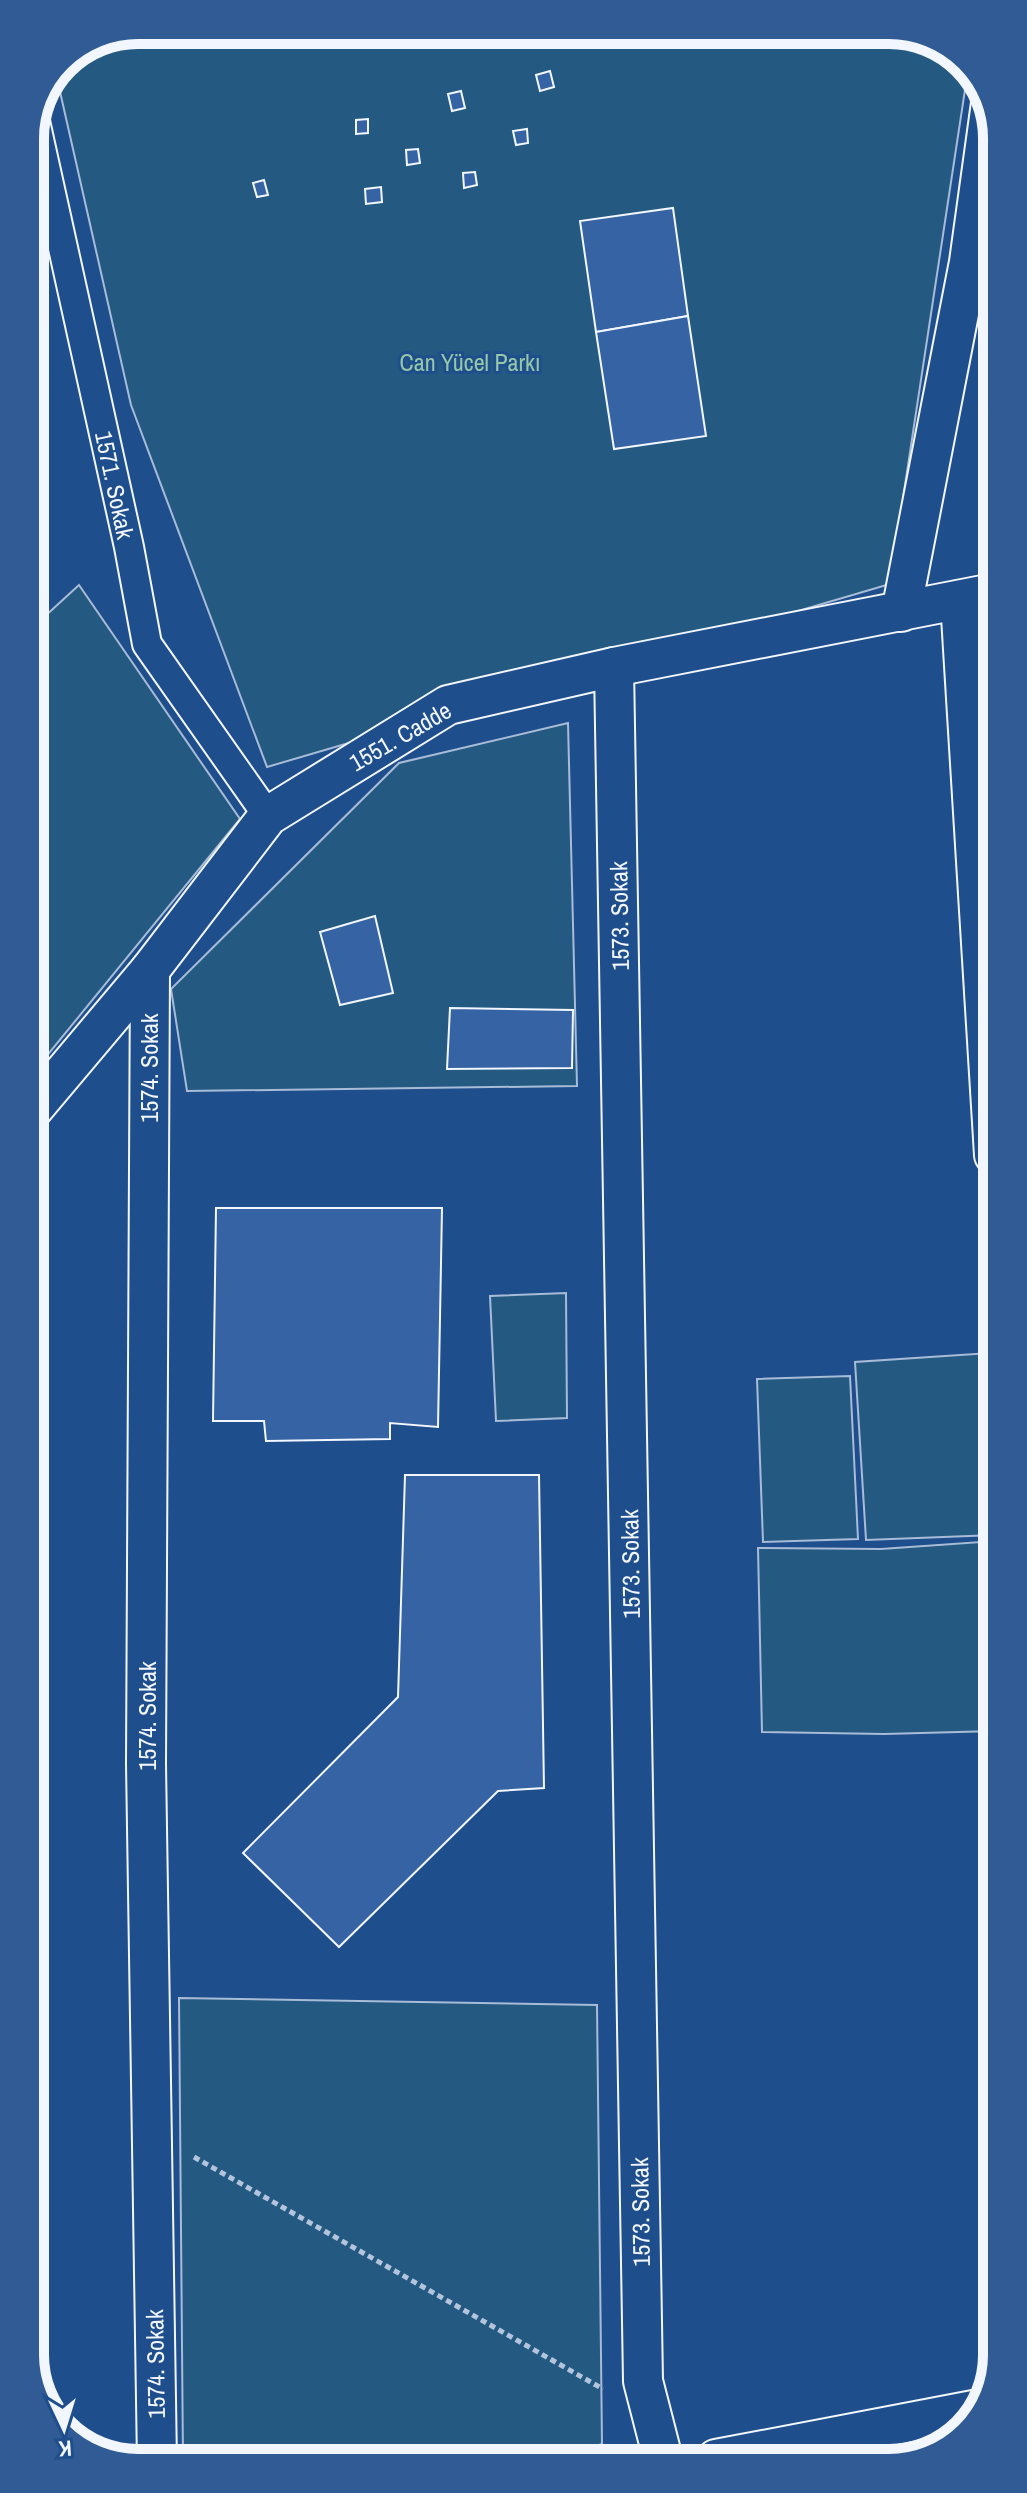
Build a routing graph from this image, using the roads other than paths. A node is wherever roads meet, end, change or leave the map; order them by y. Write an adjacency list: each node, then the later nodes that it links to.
1 (983, 161): 4 (street)
2 (44, 162): 7 (street, 1571. Sokak)
3 (976, 597): 4 (street, 1551. Cadde); 6 (street, 1551. Cadde)
4 (901, 612): 5 (street, 1551. Cadde)
5 (614, 667): 7 (street, 1551. Cadde); 12 (street, 1573. Sokak)
6 (983, 814)
7 (268, 816): 8 (street, 1551. Cadde)
8 (150, 970): 9 (street, 1551. Cadde); 11 (street, 1574. Sokak)
9 (44, 1096)
10 (964, 2412): 13 (street)
11 (157, 2449)
12 (660, 2449)
13 (769, 2449)

